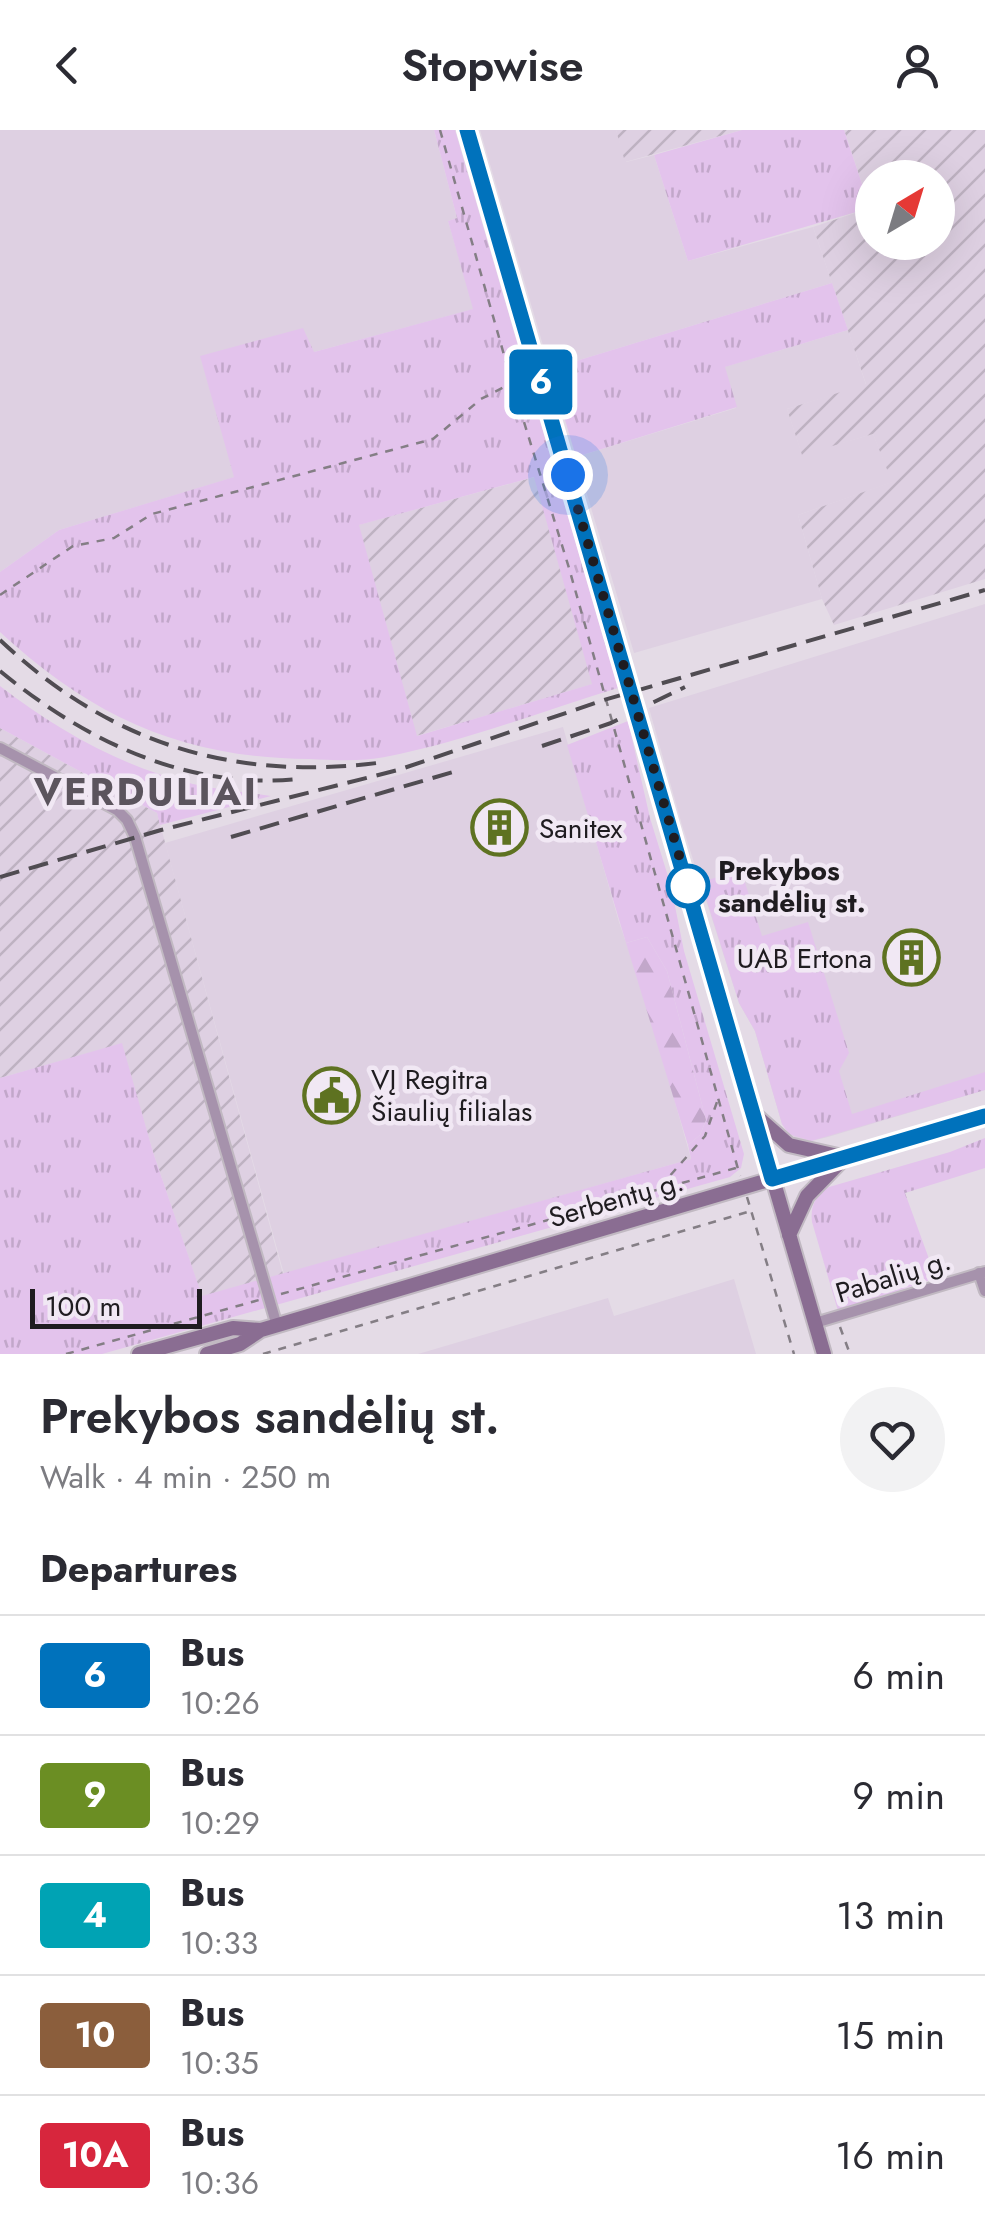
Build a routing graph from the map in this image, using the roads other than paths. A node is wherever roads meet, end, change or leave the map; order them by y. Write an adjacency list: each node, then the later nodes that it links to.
1 (467, 130): 3 (main road)
2 (0, 748): 11 (street)
3 (753, 1112): 5 (main road); 6 (main road)
4 (985, 1116): 5 (main road, Serbentų g.)
5 (844, 1158): 6 (main road, Serbentų g.); 7 (main road)
6 (772, 1179): 7 (main road); 11 (main road, Serbentų g.)
7 (789, 1236): 10 (main road)
8 (982, 1272): 9 (street); 10 (street, Pabalių g.)
9 (985, 1292)
10 (814, 1323): 15 (main road)
11 (277, 1326): 12 (main road, Serbentų g.)
12 (261, 1330): 13 (main road, Serbentų g.); 14 (main road, Serbentų g.)
13 (139, 1354)
14 (207, 1354)
15 (824, 1354)

